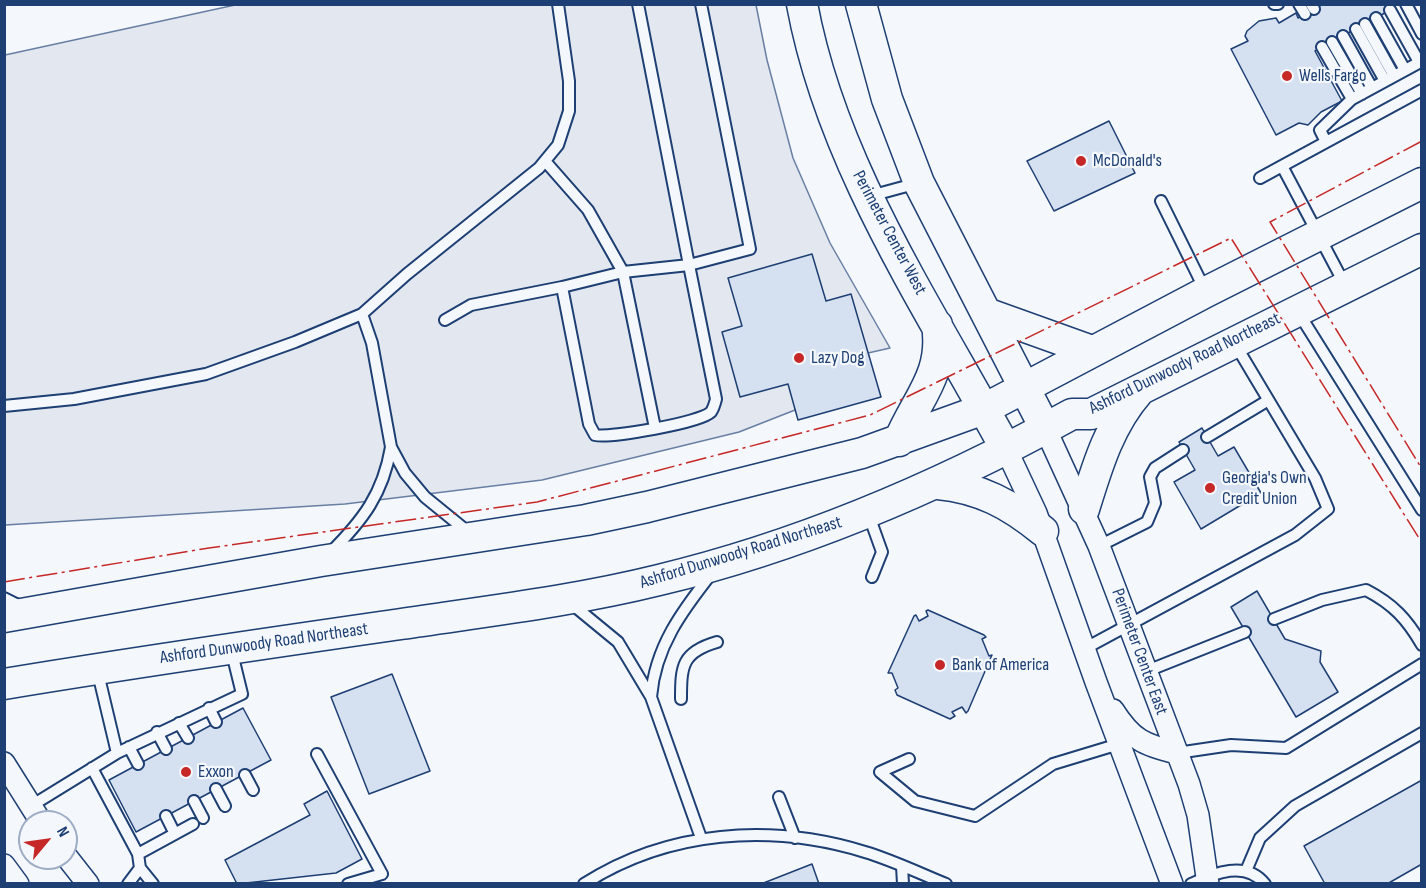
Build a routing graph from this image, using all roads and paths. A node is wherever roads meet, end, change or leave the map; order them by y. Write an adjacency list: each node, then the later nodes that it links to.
1 (558, 4): 22 (lane)
2 (638, 4): 31 (lane)
3 (701, 4): 31 (lane)
4 (802, 4): 27 (main road, Perimeter Center West)
5 (861, 4): 25 (main road)
6 (1274, 4): 7 (lane)
7 (1278, 4)
8 (1406, 4): 12 (lane)
9 (1390, 10): 16 (lane)
10 (1376, 18): 17 (lane)
11 (1360, 26): 18 (lane)
12 (1422, 34)
13 (1343, 36): 20 (lane)
14 (1332, 42): 20 (lane)
15 (1322, 47): 20 (lane)
16 (1420, 61): 17 (lane)
17 (1405, 70): 18 (lane)
18 (1389, 79): 20 (lane)
19 (1422, 90): 21 (lane)
20 (1362, 94): 21 (lane)
21 (1326, 142): 23 (lane)
22 (545, 161): 32 (lane); 38 (lane)
23 (1282, 166): 24 (lane); 29 (lane)
24 (1260, 178)
25 (919, 183): 27 (lane); 37 (main road)
26 (1422, 183): 29 (main road)
27 (867, 197): 40 (main road, Perimeter Center West)
28 (1161, 201): 35 (lane)
29 (1319, 234): 33 (lane); 35 (main road)
30 (1422, 249): 33 (main road, Ashford Dunwoody Road Northeast)
31 (688, 265): 32 (lane); 48 (lane)
32 (623, 272): 34 (lane); 48 (lane)
33 (1346, 286): 36 (main road, Ashford Dunwoody Road Northeast)
34 (562, 287): 39 (lane); 48 (lane)
35 (1206, 292): 42 (main road)
36 (1296, 309): 41 (main road, Ashford Dunwoody Road Northeast); 57 (lane)
37 (986, 313): 42 (main road); 44 (main road)
38 (362, 314): 46 (lane); 52 (lane)
39 (445, 320)
40 (936, 323): 47 (main road, Perimeter Center West); 51 (main road)
41 (1234, 341): 43 (main road, Ashford Dunwoody Road Northeast); 45 (lane)
42 (1092, 351): 44 (main road)
43 (1143, 386): 49 (main road, Ashford Dunwoody Road Northeast); 56 (main road)
44 (1023, 388): 47 (main road); 49 (main road)
45 (1267, 401): 50 (lane); 69 (lane)
46 (4, 406)
47 (984, 409): 51 (main road); 53 (main road, Perimeter Center West)
48 (655, 428)
49 (1045, 428): 53 (main road, Ashford Dunwoody Road Northeast); 56 (street, Perimeter Center East)
50 (1207, 437)
51 (899, 441): 60 (main road)
52 (391, 447): 60 (lane); 62 (lane)
53 (1006, 449): 55 (main road, Ashford Dunwoody Road Northeast); 59 (street)
54 (1184, 450): 61 (lane)
55 (938, 484): 58 (main road, Ashford Dunwoody Road Northeast); 59 (main road)
56 (1084, 510): 61 (street, Perimeter Center East)
57 (1422, 510)
58 (868, 513): 63 (main road, Ashford Dunwoody Road Northeast); 64 (lane)
59 (1043, 531): 74 (street)
60 (475, 538): 62 (main road)
61 (1099, 546): 69 (street, Perimeter Center East)
62 (321, 561): 67 (main road)
63 (719, 563): 66 (main road, Ashford Dunwoody Road Northeast); 80 (lane)
64 (872, 578)
65 (4, 598): 67 (lane)
66 (566, 600): 73 (main road, Ashford Dunwoody Road Northeast); 80 (lane)
67 (19, 615)
68 (1274, 619): 72 (lane)
69 (1130, 626): 74 (lane); 77 (street, Perimeter Center East)
70 (1245, 632): 77 (lane)
71 (717, 642): 81 (lane)
72 (1422, 645)
73 (231, 649): 76 (main road, Ashford Dunwoody Road Northeast); 82 (lane)
74 (1084, 649): 78 (street)
75 (1422, 664): 92 (lane)
76 (97, 669): 79 (main road, Ashford Dunwoody Road Northeast); 91 (lane)
77 (1147, 671): 92 (street, Perimeter Center East)
78 (1095, 681): 88 (street); 92 (street)
79 (4, 684)
80 (651, 697): 108 (lane)
81 (681, 699)
82 (209, 708): 83 (lane); 84 (lane)
83 (216, 722)
84 (179, 723): 85 (lane); 87 (lane)
85 (157, 732): 89 (lane); 90 (lane)
86 (1422, 733): 115 (lane)
87 (188, 738)
88 (1119, 744): 94 (lane); 125 (street)
89 (129, 747): 91 (lane); 96 (lane)
90 (166, 749)
91 (117, 753): 97 (lane)
92 (1177, 753): 116 (street, Perimeter Center East)
93 (317, 754): 121 (lane)
94 (909, 759)
95 (4, 763): 104 (street)
96 (138, 764)
97 (92, 768): 105 (lane); 110 (lane)
98 (245, 775): 100 (lane)
99 (216, 789): 103 (lane)
100 (253, 790)
101 (779, 797): 109 (lane)
102 (194, 801): 107 (lane)
103 (225, 806)
104 (33, 810)
105 (41, 810)
106 (166, 816): 107 (lane)
107 (175, 834): 110 (lane)
108 (700, 838): 109 (lane); 122 (lane)
109 (795, 838): 112 (lane)
110 (138, 854): 113 (lane)
111 (4, 865): 117 (street)
112 (902, 866): 123 (lane); 124 (lane)
113 (141, 868): 119 (lane); 120 (lane)
114 (76, 870): 118 (street)
115 (1246, 871): 116 (lane); 126 (lane)
116 (1202, 881)
117 (18, 884)
118 (87, 884)
119 (128, 884)
120 (153, 884)
121 (348, 884)
122 (584, 884)
123 (903, 884)
124 (946, 884)
125 (1172, 884)
126 (1265, 884)

